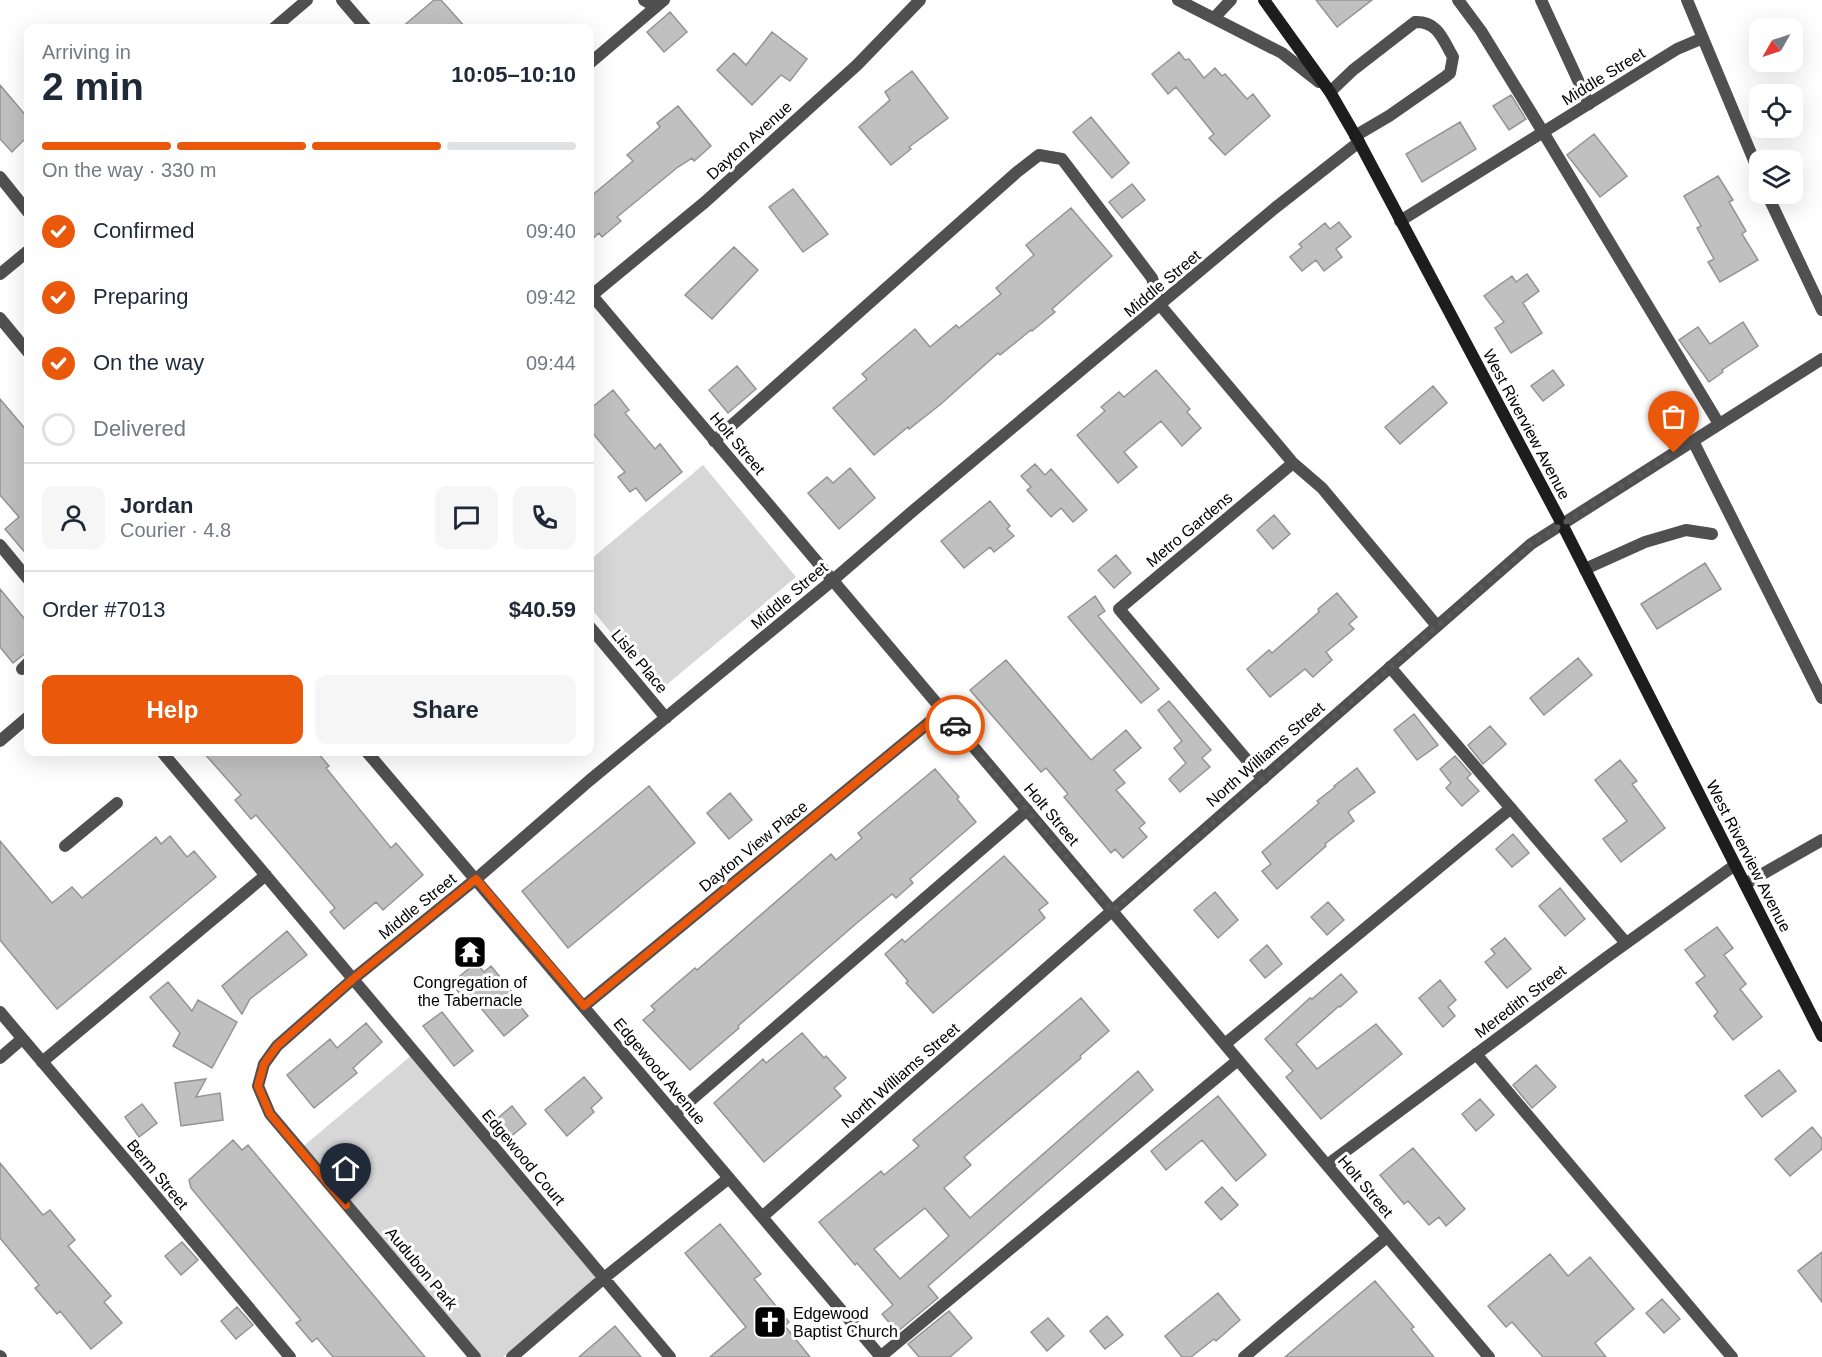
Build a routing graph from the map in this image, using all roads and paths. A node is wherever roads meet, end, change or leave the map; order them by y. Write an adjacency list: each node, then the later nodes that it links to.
1 (307, 0): 13 (street)
2 (342, 0): 14 (street)
3 (644, 0): 11 (street)
4 (920, 0): 28 (street, Dayton Avenue)
5 (1178, 0): 12 (street)
6 (1231, 0): 12 (street)
7 (1264, 0): 17 (street, West Riverview Avenue)
8 (1458, 0): 19 (street)
9 (1541, 0): 18 (street)
10 (1687, 0): 15 (street)
11 (660, 3): 16 (street)
12 (1214, 18): 17 (street)
13 (279, 24)
14 (363, 24)
15 (1702, 38): 18 (street, Middle Street); 21 (street)
16 (594, 60)
17 (1330, 92): 20 (street, West Riverview Avenue); 20 (street, Middle Street)
18 (1590, 104): 19 (street, Middle Street)
19 (1543, 132): 25 (street, Middle Street); 35 (street)
20 (1357, 139): 25 (street, West Riverview Avenue); 30 (street, Middle Street)
21 (1749, 150)
22 (0, 177): 24 (street)
23 (1772, 204): 31 (street)
24 (24, 207)
25 (1400, 221): 39 (street, West Riverview Avenue)
26 (24, 254): 27 (street)
27 (0, 274)
28 (594, 292)
29 (594, 298): 36 (street, Holt Street)
30 (1160, 305): 36 (street); 38 (street); 44 (street, Middle Street)
31 (1822, 310)
32 (0, 318): 33 (street)
33 (24, 347)
34 (1822, 359): 35 (street, North Williams Street)
35 (1719, 424): 37 (street, North Williams Street)
36 (714, 441): 44 (street, Holt Street)
37 (1693, 441): 39 (street, North Williams Street); 48 (street)
38 (1293, 463): 45 (street); 55 (street, Metro Gardens)
39 (1562, 524): 42 (street, West Riverview Avenue); 45 (street, North Williams Street)
40 (1712, 534): 42 (street)
41 (0, 545): 43 (street)
42 (1585, 569): 61 (street, West Riverview Avenue)
43 (24, 574)
44 (833, 580): 49 (street, Holt Street); 50 (street, Middle Street)
45 (1437, 626): 47 (street, North Williams Street)
46 (594, 632): 50 (street, Lisle Place)
47 (1390, 667): 55 (street, North Williams Street); 57 (street)
48 (1822, 698)
49 (943, 711): 58 (street, Holt Street); 68 (street, Dayton View Place)
50 (666, 718): 63 (street, Middle Street)
51 (24, 720): 52 (street)
52 (0, 741)
53 (165, 756): 62 (street, Edgewood Court)
54 (370, 756): 63 (street, Edgewood Avenue)
55 (1263, 779): 65 (street, North Williams Street)
56 (117, 803): 60 (street)
57 (1511, 808): 66 (street); 72 (street)
58 (1027, 810): 65 (street, Holt Street); 78 (street)
59 (1822, 840): 64 (street)
60 (65, 846)
61 (1735, 865): 64 (street, West Riverview Avenue); 66 (street, Meredith Street)
62 (266, 875): 67 (street, Edgewood Court); 76 (street)
63 (476, 879): 67 (street, Middle Street); 68 (street, Edgewood Avenue)
64 (1745, 884): 70 (street, West Riverview Avenue)
65 (1112, 911): 72 (street, Holt Street); 81 (street, North Williams Street)
66 (1626, 943): 73 (street, Meredith Street)
67 (353, 979): 77 (street, Middle Street); 83 (street, Edgewood Court)
68 (584, 1006): 78 (street, Edgewood Avenue)
69 (0, 1012): 71 (street, Berm Street)
70 (1822, 1036)
71 (22, 1039): 74 (street); 76 (street, Berm Street)
72 (1225, 1044): 75 (street, Holt Street)
73 (1476, 1054): 79 (street, Meredith Street); 91 (street)
74 (0, 1058)
75 (1238, 1060): 79 (street, Holt Street); 88 (street)
76 (42, 1062): 84 (street, Berm Street)
77 (258, 1086): 85 (street, Audubon Park)
78 (675, 1114): 80 (street, Edgewood Avenue)
79 (1327, 1165): 82 (street, Holt Street)
80 (729, 1178): 81 (street, Edgewood Avenue); 83 (street)
81 (762, 1217): 88 (street, Edgewood Avenue)
82 (1387, 1237): 89 (street); 90 (street, Holt Street)
83 (604, 1278): 86 (street); 87 (street, Edgewood Court)
84 (290, 1357)
85 (475, 1357)
86 (512, 1357)
87 (670, 1357)
88 (881, 1357)
89 (1244, 1357)
90 (1489, 1357)
91 (1732, 1357)

